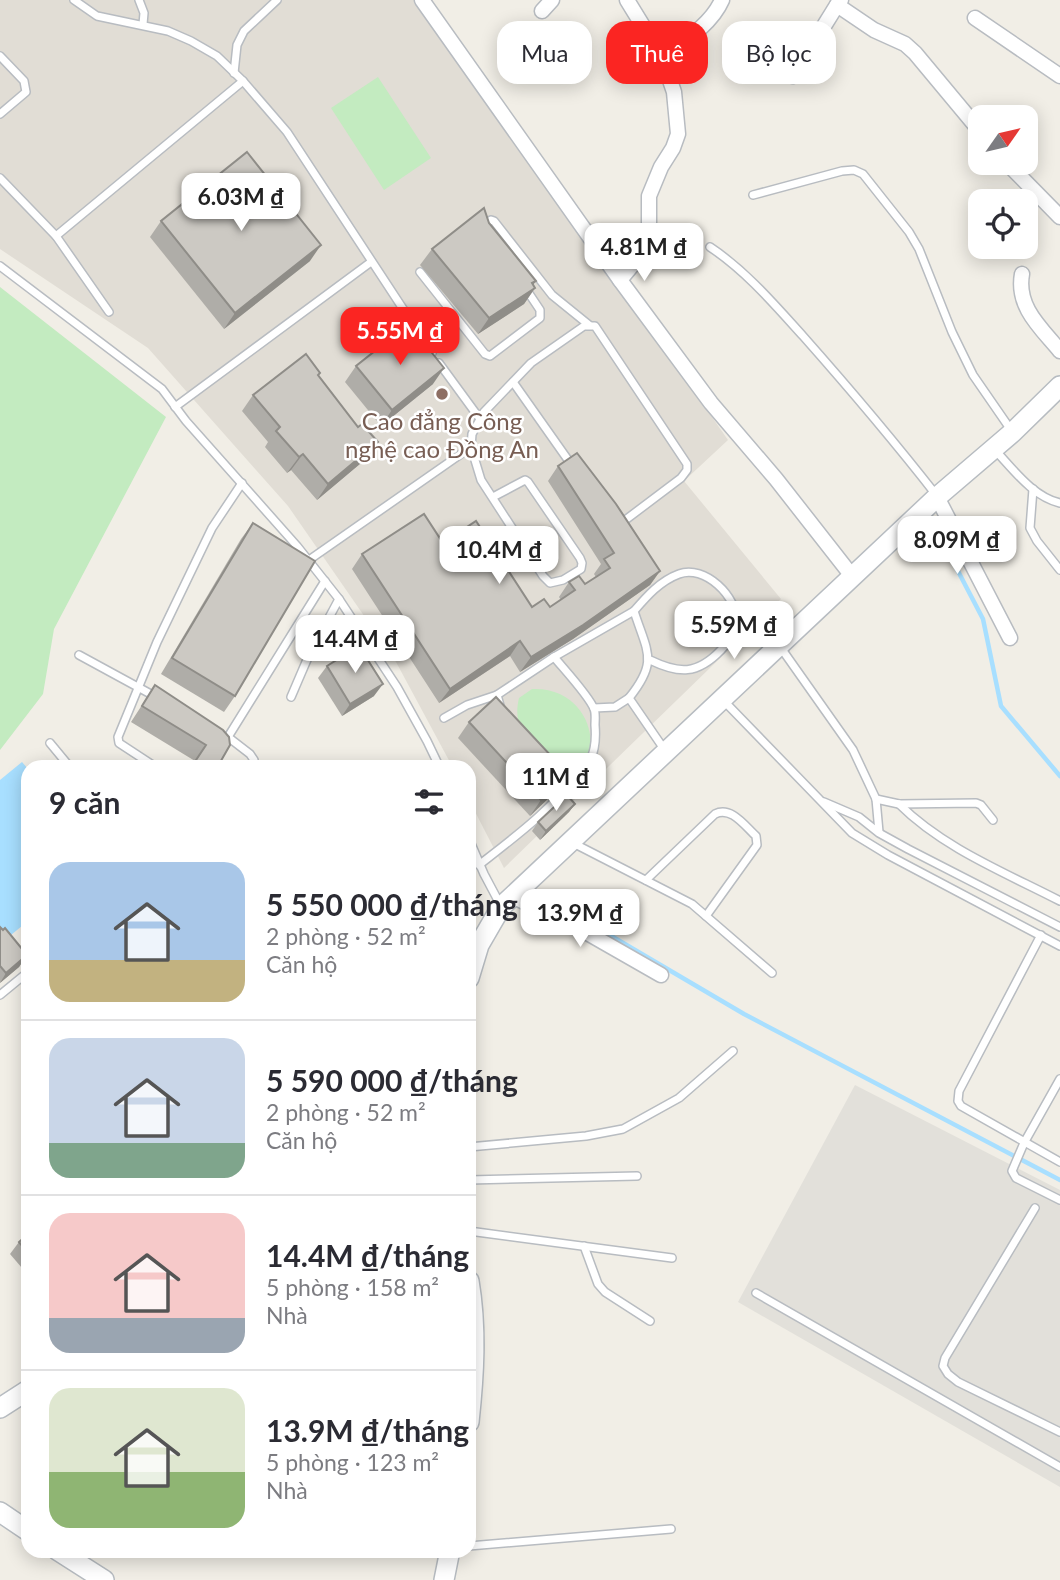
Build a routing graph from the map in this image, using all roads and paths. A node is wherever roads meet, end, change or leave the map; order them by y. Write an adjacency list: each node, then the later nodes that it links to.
1 (74, 0): 12 (lane)
2 (139, 0): 12 (lane)
3 (277, 0): 14 (lane)
4 (422, 0): 32 (street)
5 (627, 0): 9 (street)
6 (722, 0): 10 (street)
7 (839, 2): 11 (street); 19 (street)
8 (975, 18): 15 (street)
9 (640, 21)
10 (707, 21)
11 (827, 21)
12 (143, 24): 14 (lane)
13 (0, 56): 18 (lane)
14 (234, 74): 16 (lane)
15 (1060, 75)
16 (243, 81): 25 (lane); 27 (lane)
17 (671, 84): 32 (street)
18 (0, 114)
19 (968, 116)
20 (1019, 175): 23 (street)
21 (0, 177): 25 (lane)
22 (753, 195): 40 (lane)
23 (1060, 217)
24 (483, 235): 34 (lane)
25 (56, 236): 33 (lane)
26 (710, 247): 46 (lane)
27 (371, 262): 38 (lane); 39 (lane)
28 (0, 266): 38 (lane)
29 (420, 272): 31 (lane)
30 (1022, 274): 35 (street)
31 (517, 278)
32 (620, 279): 52 (street)
33 (109, 312)
34 (589, 325): 36 (lane); 49 (lane)
35 (1060, 351)
36 (513, 382): 39 (lane); 43 (lane)
37 (1060, 386): 40 (street)
38 (176, 407): 44 (lane)
39 (480, 419): 41 (lane)
40 (1013, 432): 42 (street)
41 (471, 447): 47 (lane); 50 (lane)
42 (993, 449): 45 (lane); 46 (street)
43 (579, 475)
44 (242, 483): 50 (lane); 61 (lane)
45 (1033, 489): 48 (lane); 51 (lane)
46 (937, 497): 52 (street); 56 (street)
47 (493, 498): 47 (lane)
48 (1060, 503)
49 (612, 519)
50 (309, 560): 53 (lane)
51 (1060, 570)
52 (852, 576): 57 (street)
53 (325, 581): 54 (lane); 71 (lane)
54 (339, 599): 63 (lane); 77 (lane)
55 (634, 611): 59 (lane); 60 (lane); 60 (lane)
56 (1010, 638)
57 (779, 646): 66 (street); 81 (lane)
58 (79, 655): 61 (lane)
59 (554, 657): 62 (lane); 67 (lane)
60 (650, 660): 64 (lane)
61 (139, 688): 65 (lane); 75 (lane)
62 (498, 695): 68 (lane); 69 (lane)
63 (291, 697)
64 (629, 698): 67 (lane); 73 (lane)
65 (161, 700)
66 (722, 700): 73 (street); 80 (lane)
67 (594, 708): 79 (lane)
68 (444, 718)
69 (506, 719)
70 (217, 731): 71 (lane)
71 (228, 737): 76 (lane)
72 (50, 743): 74 (lane)
73 (665, 750): 85 (street)
74 (64, 760)
75 (145, 760)
76 (254, 760)
77 (436, 760)
78 (551, 766): 79 (lane)
79 (583, 768): 87 (lane)
80 (820, 800): 84 (lane); 93 (lane)
81 (876, 800): 82 (lane); 84 (lane)
82 (899, 804): 83 (lane); 90 (lane)
83 (993, 820)
84 (879, 833): 92 (lane)
85 (569, 841): 88 (lane); 89 (street)
86 (476, 856): 87 (lane)
87 (480, 865): 89 (lane)
88 (646, 880): 91 (lane); 91 (lane)
89 (507, 901): 95 (street); 97 (street)
90 (1060, 901)
91 (706, 916): 96 (lane)
92 (1060, 927)
93 (1041, 935): 94 (lane); 103 (lane)
94 (1060, 946)
95 (476, 955)
96 (772, 973)
97 (661, 975)
98 (21, 978): 99 (lane)
99 (0, 995)
100 (733, 1051): 102 (lane)
101 (1060, 1079): 103 (lane)
102 (476, 1146)
103 (1023, 1146): 104 (lane); 107 (lane)
104 (1060, 1162)
105 (638, 1176): 106 (lane)
106 (476, 1180)
107 (1060, 1200)
108 (1035, 1208): 116 (lane)
109 (476, 1232): 110 (lane)
110 (584, 1247): 111 (lane); 113 (lane)
111 (672, 1258)
112 (756, 1293): 117 (lane)
113 (650, 1321)
114 (21, 1394): 115 (street)
115 (0, 1408)
116 (1060, 1432)
117 (1060, 1467)
118 (0, 1512): 119 (street)
119 (21, 1526)
120 (671, 1529): 121 (lane)
121 (476, 1545)
122 (70, 1558): 124 (street)
123 (448, 1558): 125 (street)
124 (104, 1580)
125 (443, 1580)

